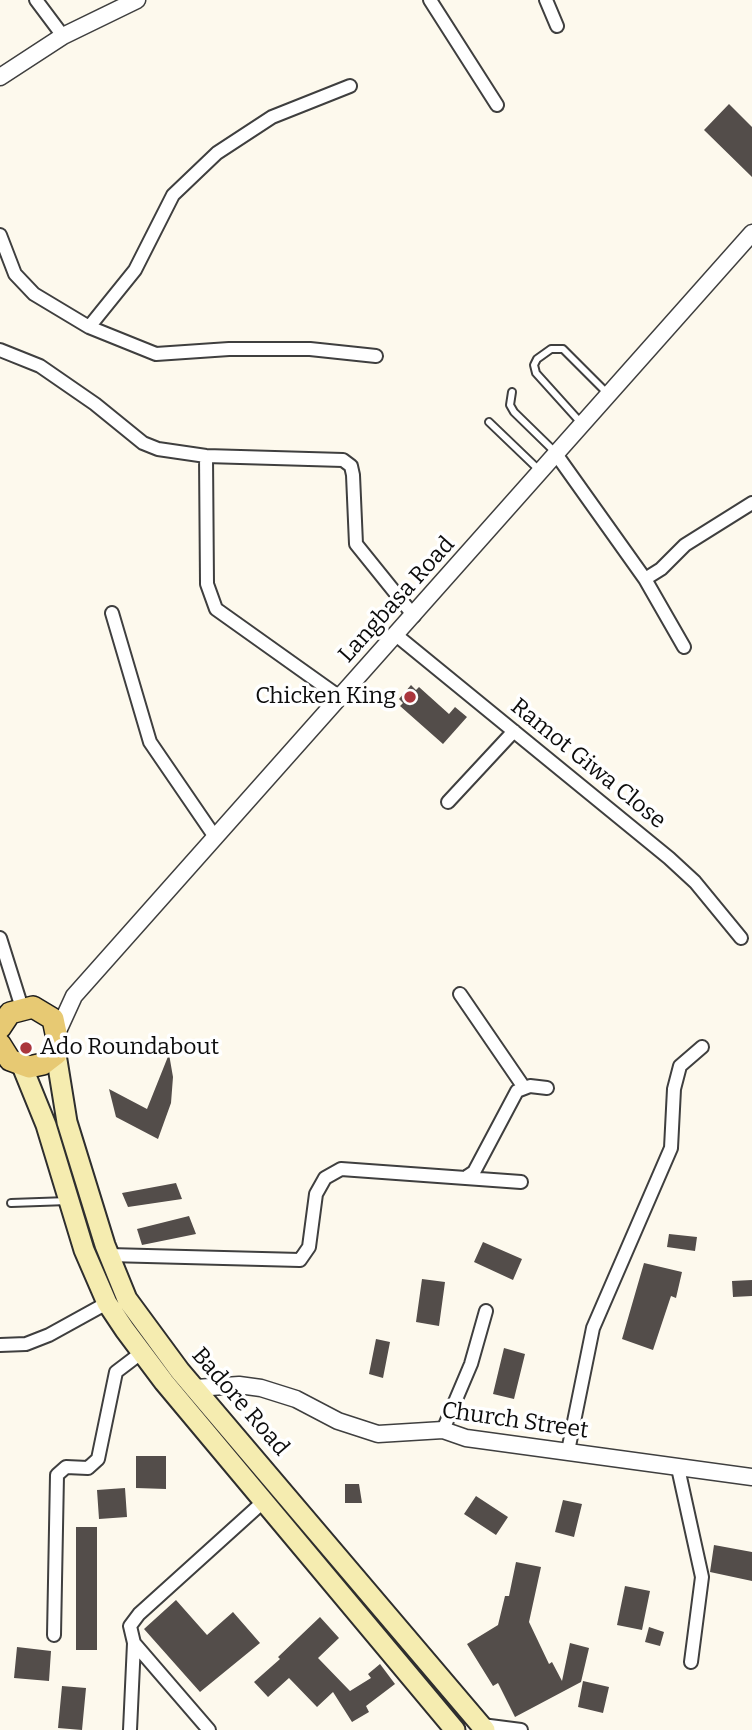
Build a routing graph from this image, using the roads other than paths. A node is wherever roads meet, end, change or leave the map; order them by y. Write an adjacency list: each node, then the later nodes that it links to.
1 (36, 0): 6 (street)
2 (137, 0): 6 (street)
3 (430, 0): 9 (street)
4 (546, 0): 5 (street)
5 (557, 26)
6 (63, 36): 7 (street)
7 (0, 78)
8 (350, 86): 12 (street)
9 (497, 105)
10 (752, 233): 16 (street, Langbasa Road)
11 (0, 235): 12 (street)
12 (89, 327): 14 (street)
13 (0, 350): 20 (street)
14 (376, 356)
15 (512, 392): 19 (lane)
16 (608, 395): 18 (street, Langbasa Road); 18 (lane)
17 (489, 422): 21 (lane)
18 (582, 424): 19 (street, Langbasa Road)
19 (556, 454): 21 (street, Langbasa Road); 23 (street)
20 (206, 456): 25 (street); 28 (street)
21 (541, 472): 25 (street, Langbasa Road)
22 (752, 503): 23 (street)
23 (645, 579): 27 (street)
24 (112, 613): 31 (street)
25 (414, 616): 26 (street, Langbasa Road)
26 (396, 635): 28 (street, Langbasa Road); 29 (street, Ramot Giwa Close)
27 (684, 647)
28 (341, 698): 31 (street, Langbasa Road)
29 (514, 731): 30 (street); 33 (street, Ramot Giwa Close)
30 (448, 802)
31 (215, 837): 35 (street, Langbasa Road)
32 (0, 938): 37 (street)
33 (741, 938)
34 (460, 994): 42 (street)
35 (74, 996): 36 (street); 38 (street)
36 (44, 1011): 37 (main road); 38 (main road)
37 (5, 1029): 41 (main road)
38 (58, 1031): 40 (main road)
39 (702, 1047): 55 (street)
40 (56, 1054): 41 (main road); 48 (main road, Badore Road)
41 (22, 1066): 46 (main road, Badore Road)
42 (523, 1086): 43 (street); 44 (street)
43 (547, 1088)
44 (468, 1176): 45 (street); 48 (street)
45 (521, 1182)
46 (69, 1201): 47 (lane); 49 (main road, Badore Road)
47 (10, 1203)
48 (108, 1255): 53 (main road, Badore Road)
49 (107, 1303): 51 (street); 52 (main road, Badore Road)
50 (486, 1311): 54 (street)
51 (0, 1345)
52 (141, 1353): 58 (main road, Badore Road); 59 (street)
53 (196, 1388): 54 (street, Church Street); 62 (main road, Badore Road)
54 (443, 1430): 55 (street, Church Street)
55 (568, 1451): 56 (street, Church Street)
56 (678, 1468): 57 (street, Church Street); 61 (street)
57 (752, 1477)
58 (263, 1502): 60 (street); 65 (main road, Badore Road)
59 (54, 1635)
60 (134, 1643): 63 (street); 64 (street)
61 (691, 1662)
62 (484, 1728): 66 (street)
63 (130, 1730)
64 (209, 1730)
65 (455, 1730)
66 (522, 1730)

